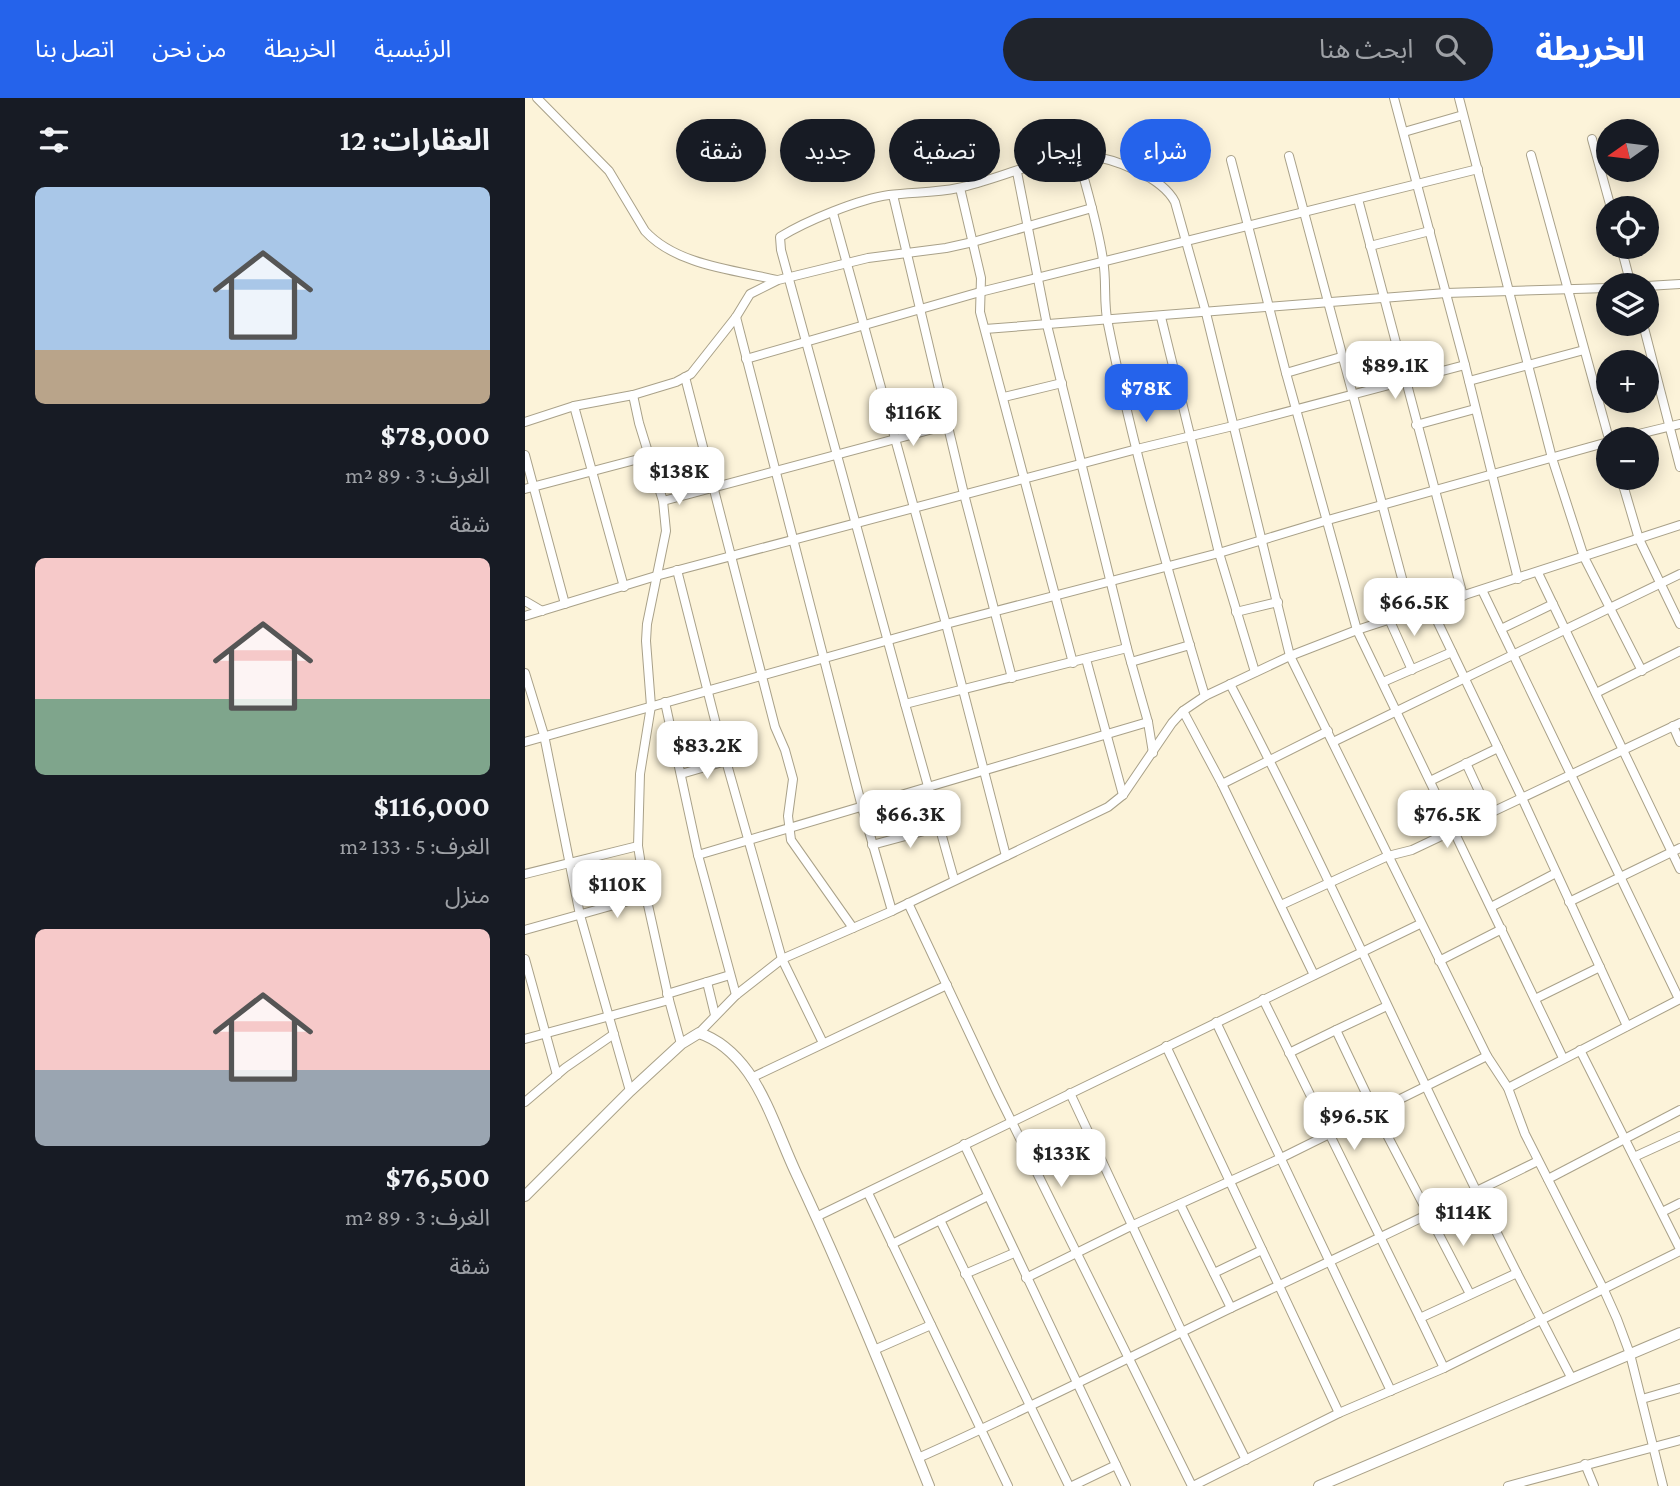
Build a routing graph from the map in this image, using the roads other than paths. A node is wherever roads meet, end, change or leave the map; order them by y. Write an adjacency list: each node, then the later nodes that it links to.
1 (537, 98): 34 (street)
2 (1394, 98): 5 (street)
3 (1459, 98): 4 (street)
4 (1464, 115): 5 (street); 11 (street)
5 (1403, 132): 15 (street)
6 (1592, 139): 18 (street)
7 (1531, 155): 37 (street)
8 (1289, 156): 21 (street)
9 (1106, 159): 26 (street)
10 (1231, 160): 24 (street)
11 (1478, 169): 15 (street); 39 (street)
12 (1014, 173): 16 (street)
13 (1019, 182): 23 (street)
14 (1085, 182): 20 (street)
15 (1417, 185): 19 (street); 25 (street)
16 (960, 188): 17 (street); 27 (street)
17 (893, 195): 22 (street); 29 (street)
18 (1608, 196)
19 (1358, 199): 21 (street); 28 (street)
20 (1092, 208): 23 (street); 30 (street)
21 (1304, 212): 24 (street); 43 (street)
22 (833, 213): 31 (street); 32 (street)
23 (1028, 225): 27 (street); 33 (street)
24 (1249, 225): 26 (street); 45 (street)
25 (1430, 231): 28 (street); 41 (street)
26 (1187, 241): 30 (street); 46 (street)
27 (973, 242): 29 (street); 40 (street)
28 (1370, 246): 42 (street)
29 (906, 253): 31 (street); 44 (street)
30 (1104, 262): 33 (street); 49 (street)
31 (845, 263): 32 (street); 51 (street)
32 (789, 277): 34 (street); 54 (street)
33 (1037, 278): 40 (street); 50 (street)
34 (778, 280): 47 (street)
35 (1680, 284): 36 (street)
36 (1659, 285)
37 (1567, 288): 38 (street); 39 (street); 55 (street)
38 (1596, 288)
39 (1508, 290): 41 (street); 59 (street)
40 (980, 292): 44 (street); 52 (street)
41 (1446, 293): 42 (street); 58 (street)
42 (1385, 299): 43 (street); 62 (street)
43 (1328, 303): 45 (street); 56 (street)
44 (919, 309): 51 (street); 73 (street)
45 (1270, 309): 46 (street); 60 (street)
46 (1206, 313): 48 (street); 75 (street)
47 (736, 317): 57 (street); 61 (street)
48 (1161, 317): 49 (street); 79 (street)
49 (1107, 321): 50 (street); 82 (street)
50 (1047, 325): 52 (street); 64 (street)
51 (864, 326): 54 (street); 80 (street)
52 (985, 329): 67 (street)
53 (1646, 336): 76 (street)
54 (808, 343): 57 (street); 84 (street)
55 (1584, 350): 59 (street); 77 (street)
56 (1341, 357): 60 (street); 66 (street)
57 (746, 359): 90 (street)
58 (1465, 365): 62 (street); 63 (street)
59 (1528, 366): 63 (street); 86 (street)
60 (1286, 373): 69 (street)
61 (685, 377): 65 (street); 93 (street)
62 (1404, 379): 66 (street); 74 (street)
63 (1469, 382): 70 (street)
64 (1062, 383): 67 (street); 87 (street)
65 (633, 395): 68 (street); 85 (street)
66 (1352, 395): 69 (street); 100 (street)
67 (1003, 397): 92 (street)
68 (574, 406): 71 (street); 89 (street)
69 (1296, 409): 75 (street); 102 (street)
70 (1475, 409): 74 (street); 91 (street)
71 (525, 422)
72 (1680, 424): 76 (street)
73 (948, 425): 80 (street); 98 (street)
74 (1416, 425): 97 (street)
75 (1233, 426): 79 (street); 107 (street)
76 (1669, 426): 78 (street); 88 (street)
77 (1605, 427)
78 (1659, 429)
79 (1189, 436): 82 (street); 108 (street)
80 (896, 440): 84 (street); 101 (street)
81 (1596, 445): 86 (street)
82 (1137, 449): 87 (street); 111 (street)
83 (525, 455): 94 (street)
84 (838, 455): 90 (street); 103 (street)
85 (650, 456): 89 (street); 99 (street)
86 (1552, 458): 91 (street); 110 (street)
87 (1081, 463): 92 (street); 117 (street)
88 (1680, 467)
89 (593, 471): 94 (street); 119 (street)
90 (775, 471): 93 (street); 106 (street)
91 (1492, 475): 97 (street); 116 (street)
92 (1026, 478): 98 (street); 121 (street)
93 (713, 486): 99 (street); 109 (street)
94 (534, 487): 95 (street); 125 (street)
95 (525, 489)
96 (1625, 490): 105 (street)
97 (1433, 491): 100 (street); 122 (street)
98 (964, 494): 101 (street); 130 (street)
99 (663, 501): 115 (street)
100 (1381, 506): 102 (street); 132 (street)
101 (914, 508): 103 (street); 135 (street)
102 (1328, 520): 107 (street); 139 (street)
103 (855, 523): 106 (street); 140 (street)
104 (1680, 525): 105 (street)
105 (1639, 539): 110 (street); 118 (street)
106 (792, 540): 109 (street); 148 (street)
107 (1261, 540): 108 (street); 124 (street)
108 (1219, 554): 111 (street); 131 (street)
109 (731, 556): 112 (street); 155 (street)
110 (1584, 557): 113 (street); 128 (street)
111 (1169, 567): 117 (street); 141 (street)
112 (677, 570): 115 (street); 161 (street)
113 (1538, 573): 116 (street); 126 (street)
114 (1680, 574): 118 (street)
115 (656, 576): 119 (street); 166 (street)
116 (1518, 579): 120 (street)
117 (1110, 583): 121 (street); 142 (street)
118 (1662, 583): 128 (street); 136 (street)
119 (624, 587): 125 (street)
120 (1482, 590): 122 (street); 137 (street)
121 (1057, 596): 130 (street); 150 (street)
122 (1463, 596): 127 (street)
123 (525, 601): 129 (street)
124 (1277, 602): 131 (street); 145 (street)
125 (565, 604): 129 (street)
126 (1553, 604): 137 (street); 138 (street)
127 (1430, 606): 132 (street); 144 (street)
128 (1612, 607): 138 (street); 152 (street)
129 (542, 611): 133 (street)
130 (995, 612): 135 (street); 156 (street)
131 (1237, 612): 153 (street)
132 (1411, 612): 134 (street)
133 (525, 616)
134 (1389, 620): 139 (street); 151 (street)
135 (946, 624): 140 (street); 160 (street)
136 (1680, 624)
137 (1501, 629): 146 (street)
138 (1565, 629): 146 (street); 162 (street)
139 (1357, 630): 145 (street); 158 (street)
140 (888, 641): 148 (street); 165 (street)
141 (1189, 645): 149 (street); 163 (street)
142 (1127, 648): 147 (street); 149 (street)
143 (1680, 651): 152 (street)
144 (1452, 652): 151 (street); 157 (street)
145 (1290, 656): 153 (street); 171 (street)
146 (1514, 656): 157 (street); 185 (street)
147 (1086, 659): 150 (street); 172 (street)
148 (825, 660): 155 (street); 191 (street)
149 (1131, 662): 169 (street)
150 (1073, 663): 156 (street)
151 (1412, 670): 158 (street)
152 (1642, 671): 162 (street)
153 (1255, 672): 159 (street)
154 (525, 673): 173 (street)
155 (762, 676): 161 (street); 194 (street)
156 (1012, 678): 160 (street)
157 (1465, 679): 168 (street); 177 (street)
158 (1383, 682): 168 (street)
159 (1230, 684): 163 (street); 180 (street)
160 (962, 690): 165 (street); 183 (street)
161 (709, 691): 164 (street); 181 (street)
162 (1596, 694): 178 (street)
163 (1205, 696): 167 (street)
164 (665, 702): 166 (street); 184 (street)
165 (905, 704): 188 (street)
166 (651, 706): 173 (street); 198 (street)
167 (1183, 711): 179 (street); 187 (street)
168 (1397, 712): 175 (street); 186 (street)
169 (1148, 722): 172 (street); 179 (street)
170 (1676, 724): 176 (street); 178 (street)
171 (1328, 731): 175 (street); 180 (street)
172 (1107, 734): 183 (street); 189 (street)
173 (544, 735): 174 (street); 203 (street)
174 (525, 742)
175 (1333, 742): 202 (street)
176 (1680, 742)
177 (1498, 748): 182 (street); 190 (street)
178 (1622, 750): 185 (street); 199 (street)
179 (1153, 753): 189 (street)
180 (1269, 759): 187 (street); 209 (street)
181 (726, 761): 184 (street); 196 (street)
182 (1466, 763): 186 (street); 192 (street)
183 (983, 771): 188 (street); 201 (street)
184 (681, 774): 200 (street)
185 (1572, 774): 190 (street); 207 (street)
186 (1430, 780): 195 (street)
187 (1221, 783): 213 (street)
188 (928, 786): 191 (street); 193 (street)
189 (1122, 795): 201 (street)
190 (1523, 798): 192 (street); 205 (street)
191 (862, 807): 194 (street); 197 (street)
192 (1490, 815): 195 (street)
193 (939, 827): 197 (street); 208 (street)
194 (788, 828): 196 (street); 218 (street)
195 (1454, 831): 202 (street); 214 (street)
196 (749, 840): 200 (street); 223 (street)
197 (872, 845): 215 (street)
198 (638, 846): 203 (street); 210 (street)
199 (1676, 850): 204 (street); 207 (street)
200 (698, 855): 226 (street)
201 (1006, 856): 208 (street)
202 (1388, 856): 209 (street); 217 (street)
203 (569, 862): 206 (street); 216 (street)
204 (1680, 870)
205 (1556, 873): 211 (street); 214 (street)
206 (525, 874)
207 (1621, 877): 211 (street); 234 (street)
208 (954, 879): 212 (street)
209 (1331, 883): 213 (street); 221 (street)
210 (646, 896): 216 (street); 231 (street)
211 (1569, 902): 225 (street)
212 (908, 903): 215 (street); 229 (street)
213 (1281, 905): 227 (street)
214 (1490, 906): 219 (street)
215 (892, 911): 218 (street)
216 (580, 915): 220 (street); 236 (street)
217 (1420, 924): 221 (street); 224 (street)
218 (853, 928): 223 (street)
219 (1502, 929): 224 (street); 233 (street)
220 (525, 930)
221 (1362, 953): 227 (street); 235 (street)
222 (525, 959): 242 (street)
223 (782, 959): 230 (street); 245 (street)
224 (1439, 961): 250 (street)
225 (1600, 967): 233 (street); 239 (street)
226 (730, 975): 228 (street); 230 (street)
227 (1314, 975): 232 (street)
228 (707, 982): 231 (street); 237 (street)
229 (947, 985): 245 (street); 261 (street)
230 (736, 995): 237 (street)
231 (668, 997): 236 (street); 246 (street)
232 (1263, 999): 238 (street); 249 (street)
233 (1535, 999): 251 (street)
234 (1680, 999): 239 (street)
235 (1387, 1006): 240 (street); 254 (street)
236 (609, 1016): 242 (street); 243 (street)
237 (715, 1016): 241 (street)
238 (1216, 1022): 247 (street); 267 (street)
239 (1627, 1026): 248 (street)
240 (1336, 1030): 249 (street); 259 (street)
241 (699, 1033): 246 (main road); 253 (main road)
242 (545, 1034): 244 (street); 252 (street)
243 (614, 1034): 252 (street); 256 (street)
244 (525, 1040)
245 (823, 1043): 253 (street)
246 (681, 1044): 256 (main road)
247 (1166, 1046): 257 (street); 270 (street)
248 (1580, 1050): 251 (street); 264 (street)
249 (1289, 1053): 262 (street)
250 (1486, 1056): 254 (street); 255 (street)
251 (1563, 1058): 255 (street)
252 (557, 1075): 258 (street)
253 (751, 1078): 279 (main road)
254 (1424, 1087): 259 (street); 271 (street)
255 (1509, 1088): 268 (street)
256 (630, 1091): 273 (main road)
257 (1070, 1093): 261 (street); 281 (street)
258 (525, 1102)
259 (1374, 1110): 262 (street); 278 (street)
260 (1680, 1110): 264 (street)
261 (1012, 1122): 265 (street); 287 (street)
262 (1328, 1133): 267 (street); 282 (street)
263 (1680, 1136): 266 (street)
264 (1625, 1138): 266 (street); 269 (street)
265 (964, 1144): 272 (street); 274 (street)
266 (1634, 1157): 277 (street)
267 (1279, 1159): 270 (street); 288 (street)
268 (1538, 1161): 269 (street); 271 (street)
269 (1548, 1180): 294 (street)
270 (1230, 1182): 276 (street); 284 (street)
271 (1476, 1192): 278 (street); 290 (street)
272 (868, 1193): 279 (street); 283 (street)
273 (525, 1196)
274 (988, 1196): 280 (street); 286 (street)
275 (1680, 1203): 277 (street)
276 (1180, 1204): 281 (street); 289 (street)
277 (1662, 1212): 285 (street)
278 (1430, 1215): 282 (street); 295 (street)
279 (816, 1217): 302 (main road)
280 (940, 1220): 283 (street); 291 (street)
281 (1131, 1226): 287 (street); 300 (street)
282 (1380, 1239): 288 (street); 297 (street)
283 (893, 1244): 299 (street)
284 (1262, 1250): 289 (street); 293 (street)
285 (1680, 1250): 294 (street)
286 (1014, 1253): 291 (street); 292 (street)
287 (1077, 1253): 292 (street); 304 (street)
288 (1331, 1262): 293 (street); 309 (street)
289 (1214, 1273): 296 (street)
290 (1517, 1273): 295 (street); 298 (street)
291 (965, 1274): 311 (street)
292 (1026, 1278): 307 (street)
293 (1279, 1286): 296 (street); 312 (street)
294 (1604, 1290): 298 (street); 303 (street)
295 (1470, 1294): 297 (street)
296 (1231, 1308): 300 (street)
297 (1420, 1318): 305 (street)
298 (1541, 1320): 305 (street); 306 (street)
299 (931, 1325): 302 (street); 313 (street)
300 (1182, 1332): 304 (street); 317 (street)
301 (1680, 1333): 303 (main road)
302 (874, 1350): 316 (main road)
303 (1630, 1354): 306 (main road); 310 (street)
304 (1129, 1358): 307 (street); 325 (street)
305 (1444, 1368): 309 (street)
306 (1572, 1379): 326 (main road)
307 (1076, 1384): 311 (street); 319 (street)
308 (1680, 1388): 310 (street)
309 (1391, 1391): 312 (street)
310 (1642, 1399): 315 (street)
311 (1029, 1407): 313 (street); 323 (street)
312 (1339, 1413): 317 (street)
313 (981, 1430): 316 (street); 322 (street)
314 (1680, 1440): 315 (street)
315 (1654, 1446): 318 (street); 329 (street)
316 (918, 1458): 321 (main road)
317 (1246, 1460): 325 (street)
318 (1585, 1464): 320 (street); 328 (street)
319 (1116, 1465): 323 (street); 324 (street)
320 (1532, 1482): 327 (street)
321 (929, 1486)
322 (1008, 1486)
323 (1071, 1486)
324 (1126, 1486)
325 (1193, 1486)
326 (1319, 1486)
327 (1508, 1486)
328 (1594, 1486)
329 (1663, 1486)

